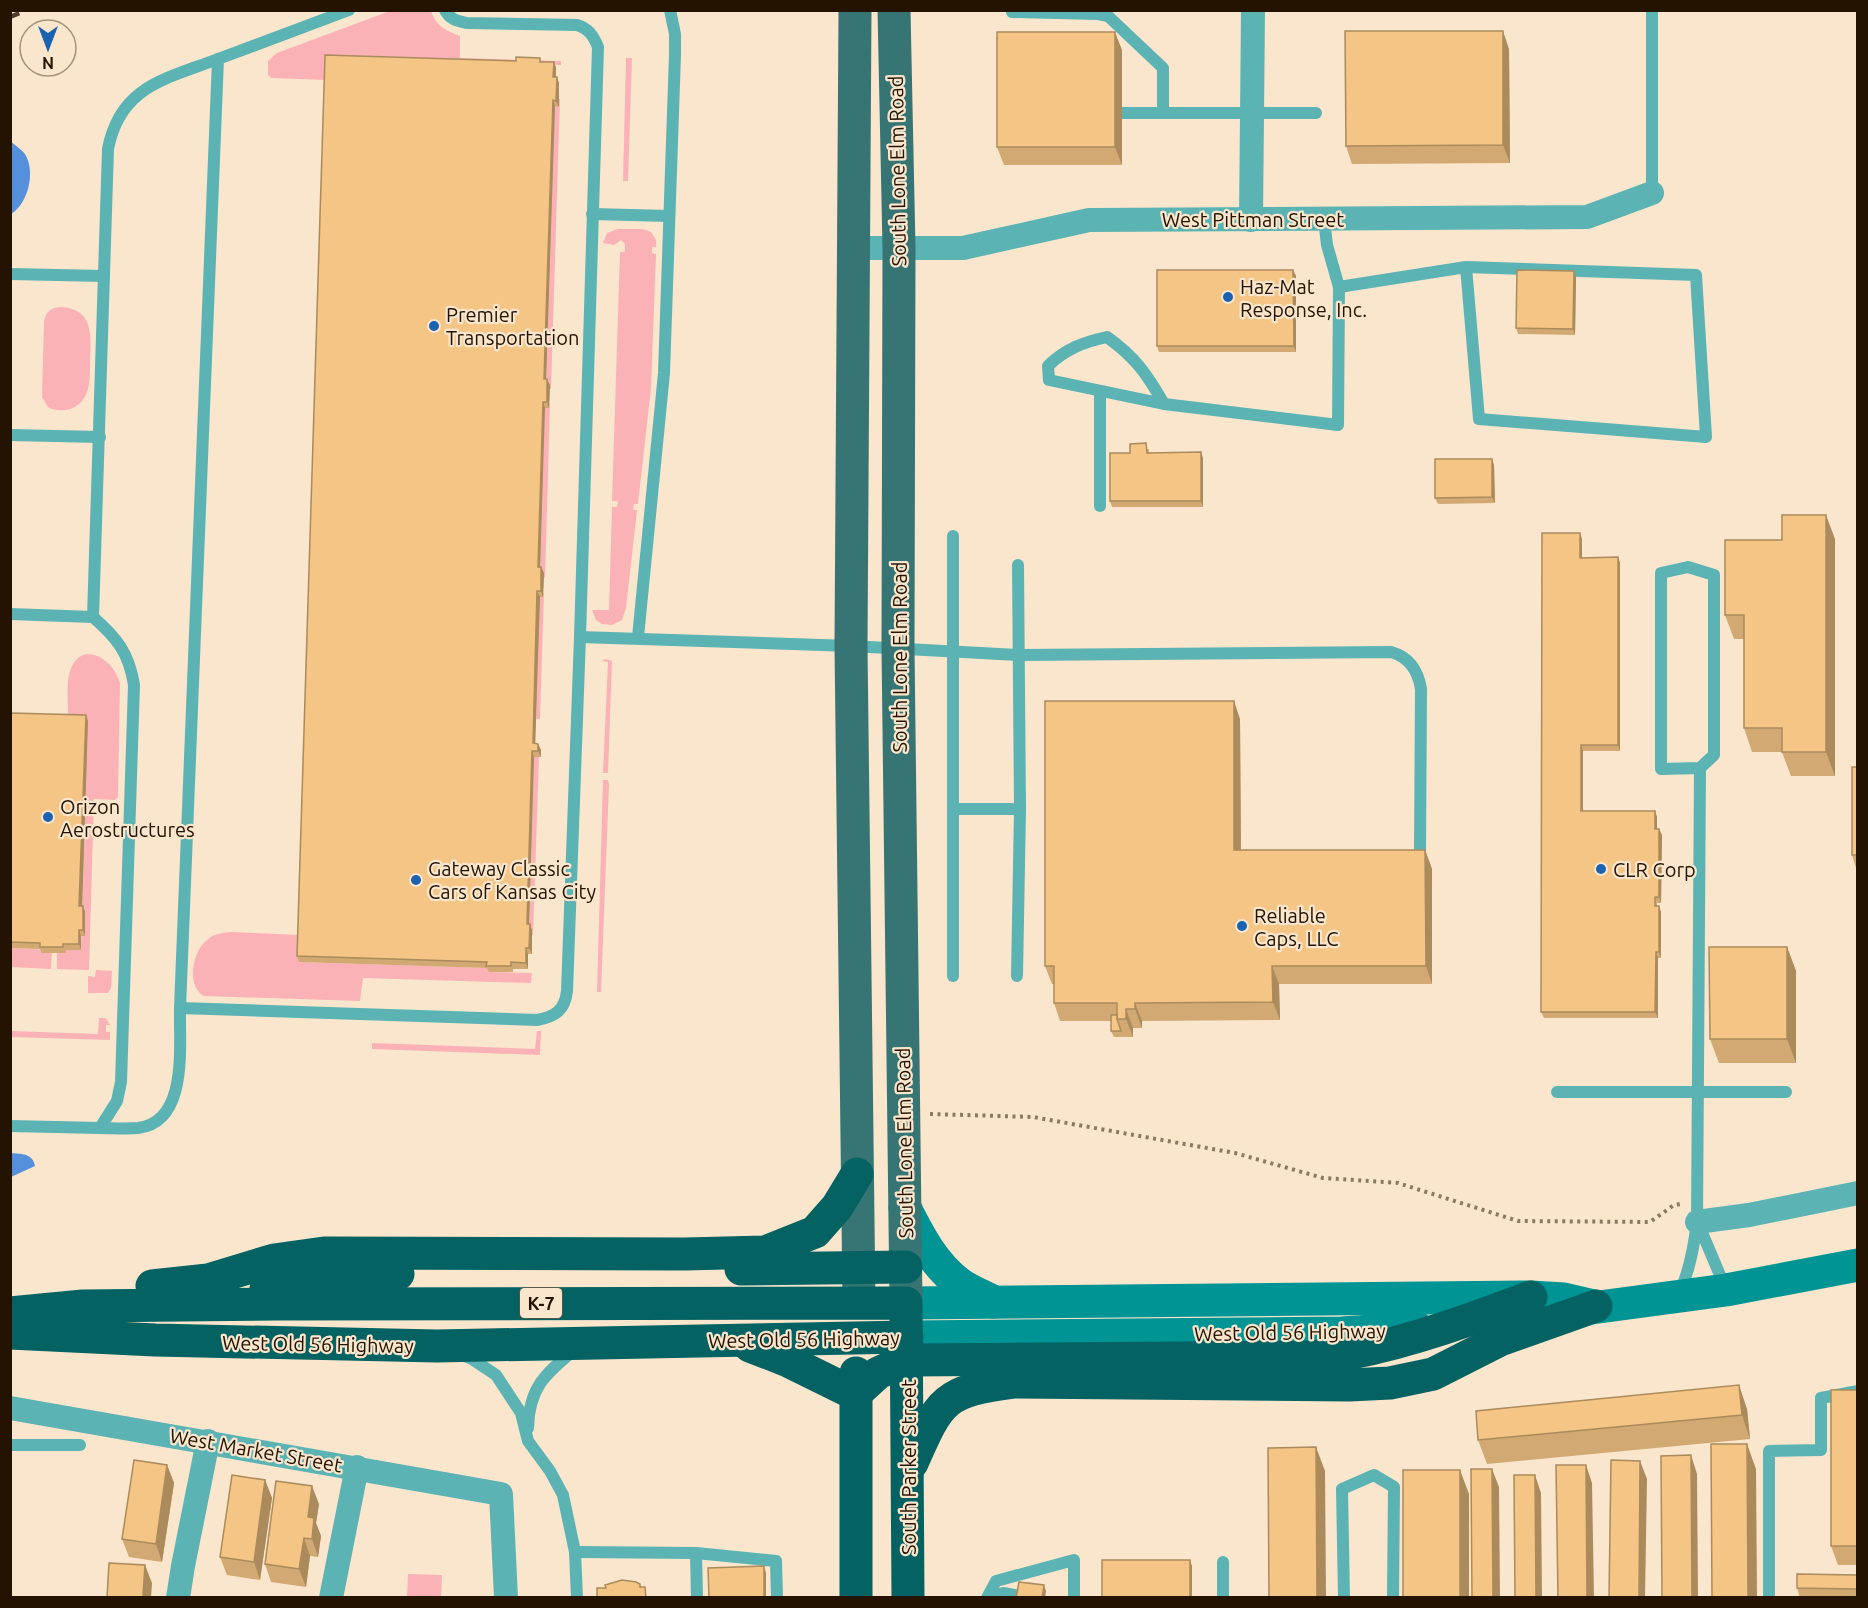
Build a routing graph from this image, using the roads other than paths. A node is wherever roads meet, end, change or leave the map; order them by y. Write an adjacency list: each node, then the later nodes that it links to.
1 (349, 10): 9 (lane)
2 (445, 10): 15 (lane)
3 (670, 10): 16 (lane)
4 (855, 10): 19 (main road, South Lone Elm Road)
5 (894, 10): 20 (main road, South Lone Elm Road)
6 (1252, 10): 13 (street)
7 (1652, 10): 14 (lane)
8 (1012, 12): 12 (lane)
9 (218, 59): 23 (lane); 46 (lane)
10 (1122, 112): 12 (lane)
11 (1316, 112): 13 (lane)
12 (1163, 113): 13 (lane)
13 (1252, 113): 18 (street)
14 (1652, 193): 17 (street, West Pittman Street)
15 (592, 214): 16 (lane); 34 (lane)
16 (669, 216): 35 (lane)
17 (1324, 219): 18 (street, West Pittman Street); 24 (lane)
18 (1251, 220): 20 (street, West Pittman Street)
19 (853, 248): 20 (street, West Pittman Street); 36 (main road, South Lone Elm Road)
20 (899, 248): 37 (main road, South Lone Elm Road)
21 (1466, 267): 21 (lane); 24 (lane)
22 (10, 274): 23 (lane)
23 (104, 276): 28 (lane)
24 (1339, 287): 26 (lane)
25 (1100, 391): 26 (lane); 26 (lane); 29 (lane)
26 (1164, 404)
27 (10, 435): 28 (lane)
28 (100, 437): 33 (lane)
29 (1100, 506)
30 (953, 536): 38 (lane)
31 (1018, 566): 39 (lane)
32 (10, 614): 33 (lane)
33 (93, 617): 51 (lane)
34 (580, 637): 35 (lane); 46 (lane)
35 (638, 637): 36 (lane)
36 (851, 646): 37 (lane); 52 (main road, South Lone Elm Road)
37 (898, 648): 38 (lane); 54 (main road, South Lone Elm Road)
38 (954, 653): 39 (lane); 41 (lane)
39 (1019, 656): 42 (lane); 43 (lane)
40 (1700, 768): 40 (lane); 47 (lane)
41 (954, 809): 42 (lane); 44 (lane)
42 (1020, 809): 45 (lane)
43 (1420, 854)
44 (953, 976)
45 (1017, 976)
46 (180, 1008): 51 (lane)
47 (1698, 1091): 48 (lane); 49 (lane); 55 (lane)
48 (1557, 1092)
49 (1786, 1092)
50 (10, 1126): 51 (lane)
51 (100, 1128)
52 (857, 1174): 58 (main road, South Lone Elm Road); 62 (highway)
53 (1857, 1193): 55 (street)
54 (905, 1208): 57 (main road, South Lone Elm Road); 64 (main road)
55 (1697, 1213): 59 (lane); 60 (lane)
56 (1857, 1265): 59 (main road, West Old 56 Highway)
57 (906, 1267): 58 (highway); 65 (main road, South Lone Elm Road)
58 (858, 1268): 63 (main road, South Lone Elm Road); 66 (highway)
59 (1726, 1290): 60 (main road, West Old 56 Highway)
60 (1678, 1296): 67 (main road, West Old 56 Highway)
61 (1531, 1297): 64 (main road, West Old 56 Highway); 67 (main road, West Old 56 Highway); 69 (highway)
62 (10, 1300)
63 (858, 1302): 65 (highway, West Old 56 Highway / K-7); 66 (highway, West Old 56 Highway / K-7); 71 (highway)
64 (996, 1302): 65 (main road, West Old 56 Highway)
65 (906, 1303): 76 (highway, South Parker Street)
66 (223, 1305): 68 (highway, West Old 56 Highway / K-7); 72 (highway)
67 (1596, 1306): 69 (main road, West Old 56 Highway); 85 (highway)
68 (10, 1313)
69 (1462, 1323): 76 (main road, West Old 56 Highway)
70 (10, 1333): 72 (highway, West Old 56 Highway / K-7)
71 (858, 1338): 73 (highway, West Old 56 Highway); 76 (highway, West Old 56 Highway); 78 (highway)
72 (155, 1340): 75 (highway, West Old 56 Highway / K-7)
73 (732, 1340): 74 (highway, West Old 56 Highway / K-7); 78 (highway, K-7)
74 (582, 1344): 75 (highway, West Old 56 Highway / K-7); 81 (lane)
75 (437, 1346): 81 (lane)
76 (907, 1348): 78 (highway); 85 (highway, South Parker Street)
77 (1857, 1391): 103 (lane)
78 (855, 1394): 96 (highway)
79 (10, 1408): 80 (street, West Market Street)
80 (208, 1441): 84 (street, West Market Street); 90 (street)
81 (528, 1441): 86 (lane)
82 (10, 1445): 83 (lane)
83 (80, 1445)
84 (357, 1467): 91 (street); 92 (street, West Market Street)
85 (908, 1473): 97 (highway, South Parker Street)
86 (575, 1552): 87 (lane); 93 (lane)
87 (696, 1553): 94 (lane); 95 (lane)
88 (1223, 1562): 100 (lane)
89 (1020, 1596): 98 (lane)
90 (178, 1598)
91 (331, 1598)
92 (506, 1598)
93 (576, 1598)
94 (697, 1598)
95 (777, 1598)
96 (856, 1598)
97 (908, 1598)
98 (989, 1598): 99 (lane)
99 (1074, 1598)
100 (1223, 1598)
101 (1344, 1598): 102 (lane)
102 (1393, 1598)
103 (1769, 1598)

